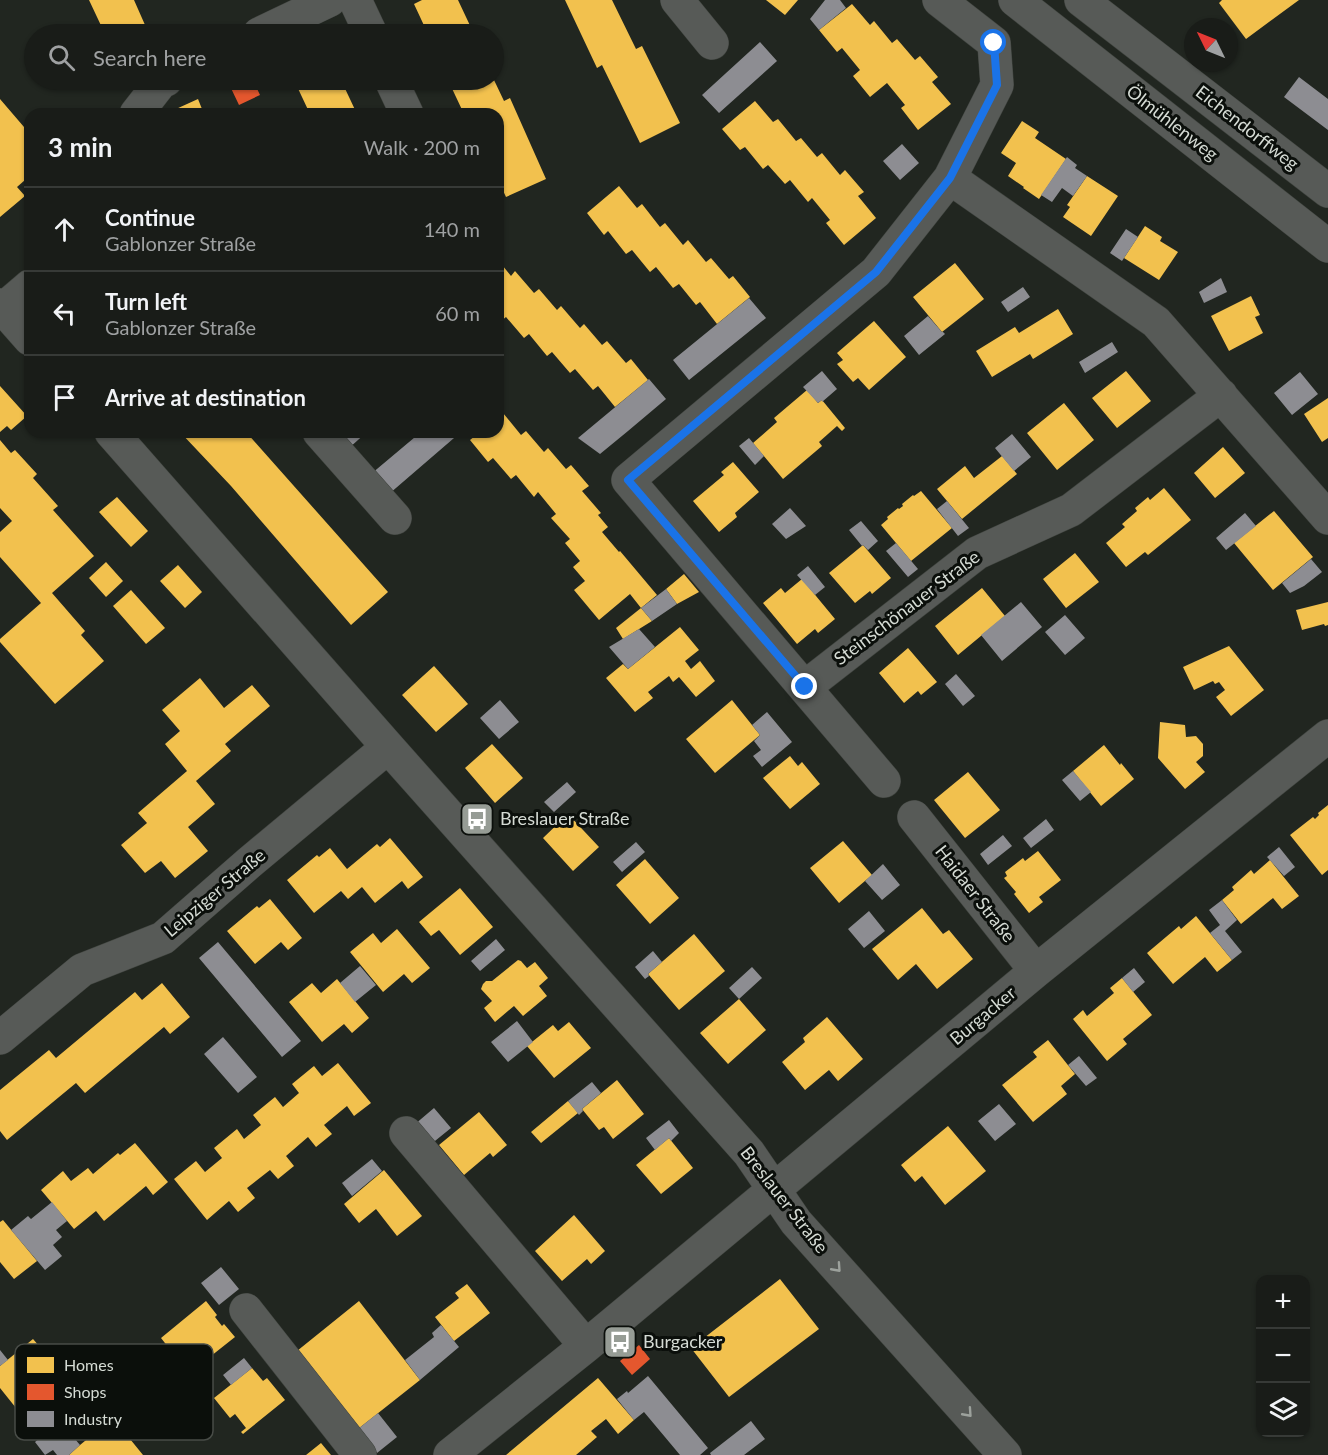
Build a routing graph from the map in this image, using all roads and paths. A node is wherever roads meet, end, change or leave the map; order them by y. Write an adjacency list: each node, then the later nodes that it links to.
1 (330, 0): 7 (street)
2 (355, 0): 8 (street)
3 (677, 0): 9 (street)
4 (939, 0): 14 (street)
5 (1015, 0): 16 (street, Ölmühlenweg)
6 (1081, 0): 15 (street, Eichendorffweg)
7 (280, 24)
8 (366, 24)
9 (712, 43)
10 (155, 90): 12 (street)
11 (396, 90): 13 (street)
12 (141, 108)
13 (404, 108)
14 (950, 178): 20 (street); 25 (street)
15 (1328, 191)
16 (1328, 246)
17 (24, 290): 18 (street)
18 (2, 307): 19 (street)
19 (24, 332)
20 (1221, 395): 24 (street); 25 (street, Steinschönauer Straße)
21 (116, 438): 27 (street, Breslauer Straße)
22 (324, 438): 23 (street)
23 (395, 518)
24 (1328, 519)
25 (805, 687): 28 (street)
26 (1328, 736): 30 (street, Burgacker)
27 (388, 747): 31 (street, Leipziger Straße); 33 (street, Breslauer Straße)
28 (884, 781)
29 (914, 817): 30 (street, Haidaer Straße)
30 (1036, 971): 33 (street, Burgacker)
31 (0, 1038)
32 (406, 1133): 35 (street)
33 (775, 1190): 35 (street, Burgacker); 38 (street, Breslauer Straße, one-way to 38)
34 (246, 1310): 36 (street)
35 (586, 1346): 37 (street, Burgacker)
36 (360, 1455)
37 (450, 1455)
38 (1005, 1455)

